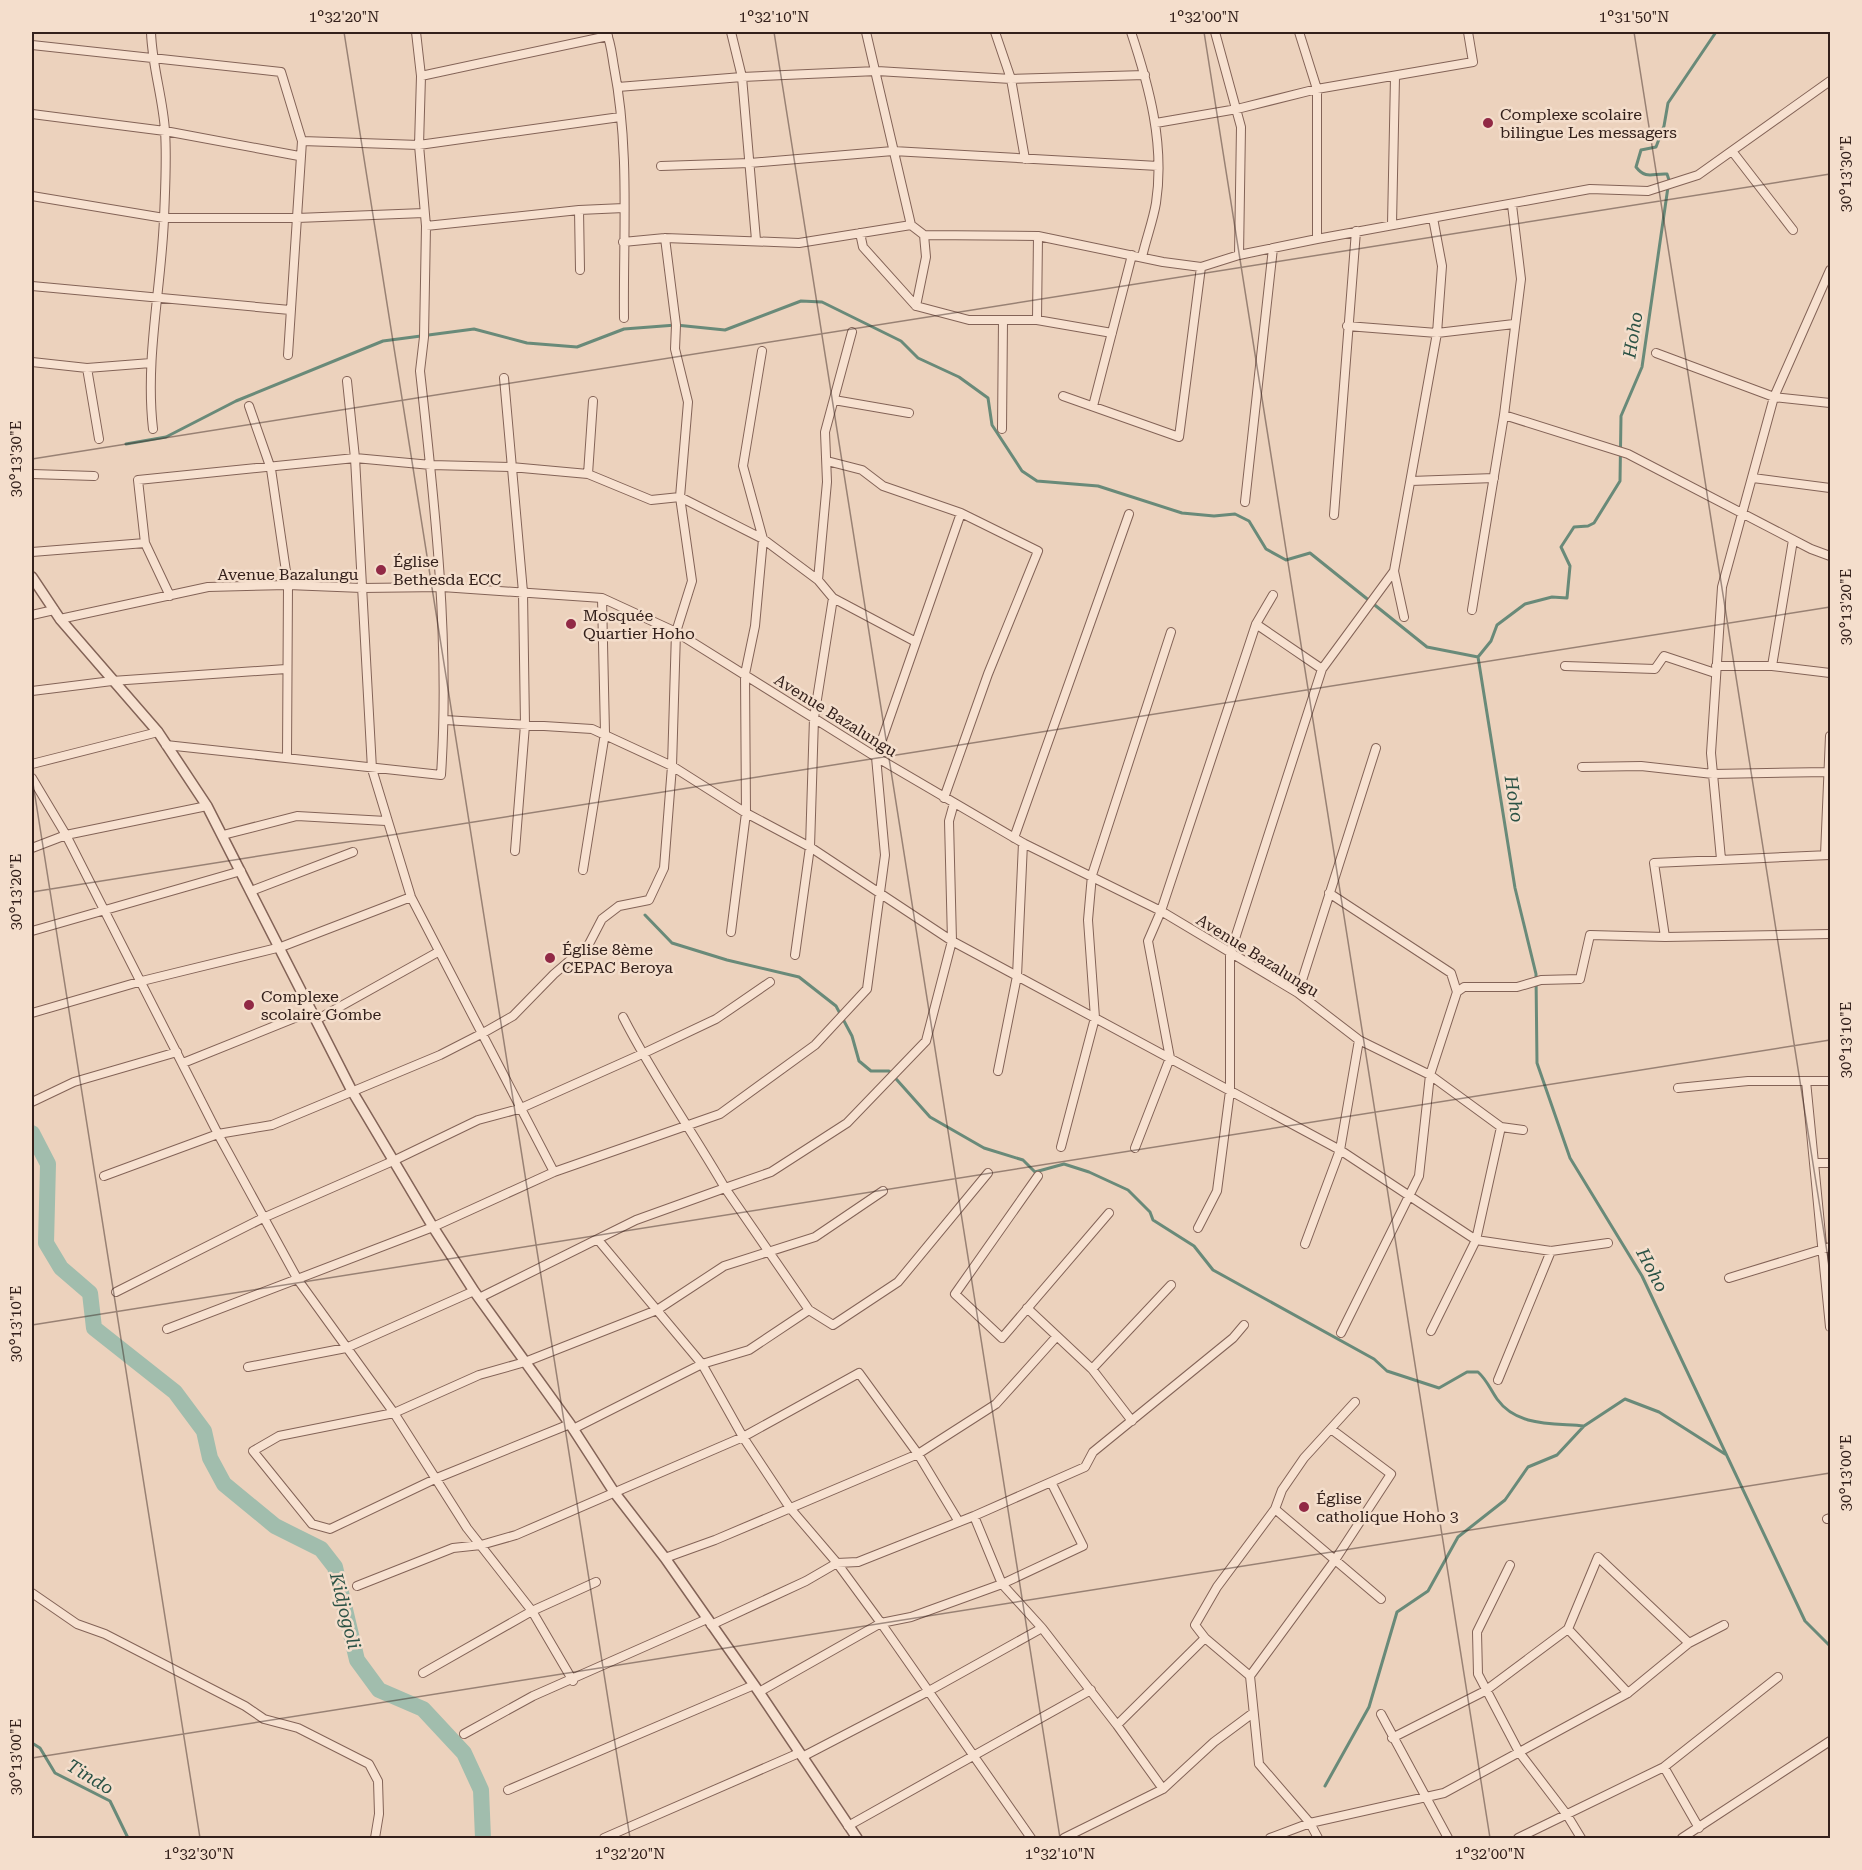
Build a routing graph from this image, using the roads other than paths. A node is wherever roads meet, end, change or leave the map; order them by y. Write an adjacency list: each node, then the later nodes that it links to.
1 (151, 32): 12 (street)
2 (416, 32): 15 (street)
3 (731, 32): 16 (street)
4 (866, 32): 13 (street)
5 (995, 32): 18 (street)
6 (1131, 32): 14 (street)
7 (1215, 32): 22 (street)
8 (1299, 32): 21 (street)
9 (1468, 32): 17 (street)
10 (607, 34): 15 (street); 20 (street)
11 (32, 45): 12 (street)
12 (152, 56): 26 (street); 27 (street)
13 (877, 71): 16 (street); 18 (street); 29 (street)
14 (1146, 75): 18 (street); 25 (street)
15 (421, 76): 28 (street)
16 (742, 77): 20 (street); 33 (street)
17 (1395, 77): 21 (street); 44 (street)
18 (1011, 80): 32 (street)
19 (1830, 81): 30 (street)
20 (618, 87): 24 (street)
21 (1317, 89): 22 (street); 53 (street)
22 (1237, 110): 25 (street); 58 (street)
23 (32, 114): 26 (street)
24 (620, 117): 28 (street); 38 (street)
25 (1156, 123): 35 (street)
26 (165, 131): 31 (street); 41 (street)
27 (302, 141): 28 (street); 31 (street)
28 (420, 145): 40 (street)
29 (893, 151): 32 (street); 33 (street); 45 (street)
30 (1732, 151): 37 (street); 47 (street)
31 (299, 156): 42 (street)
32 (1025, 159): 35 (street)
33 (750, 163): 34 (street); 54 (street)
34 (661, 166)
35 (1158, 166): 59 (street)
36 (32, 196): 41 (street)
37 (1512, 205): 43 (street); 70 (street)
38 (624, 208): 39 (street); 55 (street)
39 (579, 210): 46 (street); 61 (street)
40 (424, 213): 42 (street); 46 (street)
41 (164, 218): 42 (street); 64 (street)
42 (297, 218): 66 (street)
43 (1433, 218): 44 (street); 74 (street)
44 (1392, 224): 48 (street)
45 (911, 225): 49 (street); 50 (street)
46 (426, 226): 97 (street)
47 (1793, 230)
48 (1356, 231): 53 (street); 71 (street)
49 (860, 233): 54 (street); 65 (street)
50 (924, 235): 51 (street); 65 (street)
51 (1038, 236): 57 (street); 69 (street)
52 (665, 238): 54 (street); 55 (street); 107 (street)
53 (1317, 239): 56 (street)
54 (756, 240)
55 (623, 242): 67 (street)
56 (1273, 248): 58 (street); 108 (street)
57 (1132, 255): 59 (street); 73 (street)
58 (1239, 255): 60 (street)
59 (1142, 256): 60 (street)
60 (1201, 267): 89 (street)
61 (580, 270)
62 (1830, 270): 84 (street)
63 (32, 286): 64 (street)
64 (158, 296): 66 (street); 79 (street)
65 (916, 306): 68 (street)
66 (290, 310): 77 (street)
67 (624, 318)
68 (1003, 320): 69 (street); 93 (street)
69 (1037, 320): 73 (street)
70 (1514, 324): 74 (street); 91 (street)
71 (1347, 326): 74 (street); 112 (street)
72 (852, 332): 85 (street)
73 (1112, 333): 89 (street)
74 (1437, 333): 105 (street)
75 (762, 351): 113 (street)
76 (1656, 353): 84 (street)
77 (288, 355)
78 (32, 362): 80 (street)
79 (151, 363): 80 (street); 92 (street)
80 (87, 368): 94 (street)
81 (504, 378): 98 (street)
82 (347, 381): 95 (street)
83 (1063, 396): 89 (street)
84 (1774, 397): 87 (street); 104 (street)
85 (834, 400): 90 (street); 96 (street)
86 (593, 401): 101 (street)
87 (1830, 403)
88 (249, 406): 99 (street)
89 (1093, 406)
90 (909, 413)
91 (1504, 415): 103 (street); 110 (street)
92 (153, 429)
93 (1002, 429)
94 (99, 439)
95 (355, 458): 97 (street); 99 (street); 123 (street)
96 (827, 461): 109 (street); 120 (street)
97 (431, 465): 98 (street); 122 (street)
98 (511, 467): 101 (street); 124 (street)
99 (272, 469): 115 (street); 121 (street)
100 (32, 474): 102 (street)
101 (588, 474): 107 (street)
102 (94, 476)
103 (1494, 478): 105 (street); 130 (street)
104 (1753, 478): 106 (street); 110 (street)
105 (1411, 481): 118 (street)
106 (1830, 488)
107 (680, 497): 113 (street); 135 (street)
108 (1245, 502)
109 (960, 513): 137 (street); 164 (street)
110 (1744, 513): 114 (street); 142 (street)
111 (1129, 514): 171 (street)
112 (1334, 515)
113 (763, 539): 120 (street); 144 (street)
114 (1793, 540): 117 (street); 139 (street)
115 (145, 543): 116 (street); 126 (street)
116 (32, 552)
117 (1830, 556)
118 (1394, 571): 132 (street); 141 (street)
119 (32, 577): 129 (street)
120 (818, 580): 128 (street)
121 (288, 585): 123 (street, Avenue Bazalungu); 126 (street, Avenue Bazalungu); 140 (street)
122 (442, 587): 123 (street, Avenue Bazalungu); 124 (street, Avenue Bazalungu); 148 (street)
123 (362, 588): 160 (street)
124 (523, 592): 127 (street, Avenue Bazalungu); 149 (street)
125 (1273, 595): 134 (street)
126 (170, 596): 133 (street, Avenue Bazalungu)
127 (602, 598): 135 (street, Avenue Bazalungu); 151 (street)
128 (833, 598): 137 (street); 147 (street)
129 (54, 610): 131 (street); 133 (street)
130 (1472, 610)
131 (32, 615)
132 (1404, 617)
133 (60, 619): 145 (street)
134 (1256, 624): 141 (street); 187 (street)
135 (676, 632): 144 (street, Avenue Bazalungu); 158 (street)
136 (1171, 632): 181 (street)
137 (916, 642): 156 (street)
138 (1565, 666): 142 (street)
139 (1772, 666): 142 (street); 143 (street)
140 (286, 669): 145 (street); 155 (street)
141 (1322, 669): 195 (street)
142 (1715, 669): 162 (street)
143 (1830, 673)
144 (745, 674): 147 (street, Avenue Bazalungu); 167 (street)
145 (112, 681): 146 (street); 150 (street)
146 (32, 691)
147 (814, 718): 156 (street, Avenue Bazalungu); 173 (street)
148 (445, 720): 149 (street); 160 (street)
149 (525, 725): 151 (street); 175 (street)
150 (158, 732): 153 (street); 157 (street)
151 (605, 733): 158 (street); 179 (street)
152 (1830, 736): 161 (street)
153 (166, 745): 155 (street); 166 (street)
154 (1376, 748): 184 (street)
155 (287, 757): 160 (street)
156 (876, 757): 164 (street, Avenue Bazalungu); 183 (street)
157 (32, 764)
158 (672, 766): 167 (street); 206 (street)
159 (1582, 767): 162 (street)
160 (372, 769): 168 (street)
161 (1828, 772): 162 (street); 177 (street)
162 (1713, 774): 178 (street)
163 (32, 778): 169 (street)
164 (944, 798): 165 (street, Avenue Bazalungu)
165 (954, 803): 171 (street, Avenue Bazalungu); 192 (street)
166 (207, 806): 169 (street); 170 (street)
167 (746, 813): 173 (street); 189 (street)
168 (386, 821): 170 (street); 185 (street)
169 (66, 835): 174 (street); 186 (street)
170 (223, 835): 180 (street)
171 (1014, 838): 172 (street, Avenue Bazalungu)
172 (1023, 843): 181 (street, Avenue Bazalungu); 197 (street)
173 (810, 847): 183 (street); 196 (street)
174 (32, 848)
175 (514, 851)
176 (353, 852): 182 (street)
177 (1828, 855): 178 (street)
178 (1721, 859): 191 (street)
179 (583, 870)
180 (241, 871): 182 (street); 186 (street)
181 (1092, 875): 187 (street, Avenue Bazalungu); 205 (street)
182 (251, 891): 193 (street)
183 (881, 892): 192 (street); 221 (street)
184 (1329, 893): 200 (street); 201 (street)
185 (411, 897): 193 (street); 194 (street)
186 (103, 908): 188 (street); 198 (street)
187 (1161, 911): 195 (street, Avenue Bazalungu); 210 (street)
188 (32, 931)
189 (730, 932)
190 (1830, 934): 191 (street)
191 (1665, 937): 200 (street)
192 (952, 941): 197 (street); 235 (street)
193 (280, 946): 198 (street); 203 (street)
194 (438, 952): 203 (street); 206 (street)
195 (1230, 954): 201 (street, Avenue Bazalungu); 218 (street)
196 (795, 955)
197 (1017, 976): 205 (street); 212 (street)
198 (142, 981): 202 (street); 208 (street)
199 (770, 982): 209 (street)
200 (1457, 992): 213 (street)
201 (1298, 993): 207 (street, Avenue Bazalungu)
202 (32, 1014)
203 (314, 1016): 211 (street); 217 (street)
204 (623, 1017): 209 (street)
205 (1095, 1018): 210 (street); 225 (street)
206 (483, 1033): 217 (street); 220 (street)
207 (1359, 1040): 213 (street, Avenue Bazalungu); 227 (street)
208 (177, 1052): 211 (street); 219 (street)
209 (642, 1054): 220 (street); 221 (street)
210 (1170, 1058): 218 (street); 226 (street)
211 (183, 1063): 224 (street)
212 (998, 1071)
213 (1430, 1075): 222 (street, Avenue Bazalungu); 237 (street)
214 (1806, 1081): 215 (street); 216 (street); 229 (street)
215 (1830, 1082)
216 (1678, 1088)
217 (352, 1091): 224 (street); 228 (street)
218 (1230, 1091): 227 (street); 241 (street)
219 (32, 1102)
220 (519, 1109): 228 (street); 231 (street)
221 (689, 1126): 231 (street); 235 (street)
222 (1501, 1127): 223 (street, Avenue Bazalungu); 242 (street)
223 (1523, 1130)
224 (218, 1134): 233 (street); 239 (street)
225 (1061, 1147)
226 (1135, 1148)
227 (1340, 1150): 237 (street); 245 (street)
228 (393, 1161): 239 (street); 240 (street)
229 (1814, 1163): 230 (street); 246 (street)
230 (1830, 1163)
231 (554, 1172): 240 (street)
232 (988, 1173): 256 (street)
233 (104, 1176)
234 (1038, 1176): 254 (street)
235 (725, 1188): 243 (street); 248 (street)
236 (883, 1191): 248 (street)
237 (1409, 1196): 242 (street); 262 (street)
238 (1109, 1213): 254 (street)
239 (263, 1218): 250 (street); 252 (street)
240 (434, 1227): 250 (street); 253 (street)
241 (1198, 1228)
242 (1476, 1240): 247 (street); 261 (street)
243 (599, 1241): 253 (street); 255 (street)
244 (1608, 1243): 247 (street)
245 (1305, 1244)
246 (1827, 1247): 249 (street); 257 (street)
247 (1551, 1251): 269 (street)
248 (770, 1252): 255 (street); 256 (street)
249 (1729, 1278)
250 (298, 1280): 260 (street); 264 (street)
251 (1171, 1285): 268 (street)
252 (116, 1292)
253 (477, 1295): 264 (street); 265 (street)
254 (1027, 1308): 263 (street)
255 (657, 1310): 265 (street); 266 (street)
256 (809, 1310): 266 (street)
257 (1830, 1317): 259 (street)
258 (1244, 1325): 272 (street)
259 (1830, 1327)
260 (167, 1329)
261 (1431, 1331)
262 (1341, 1333)
263 (1057, 1336): 268 (street); 276 (street)
264 (346, 1348): 267 (street); 271 (street)
265 (525, 1362): 271 (street); 273 (street)
266 (702, 1364): 273 (street); 275 (street)
267 (248, 1367)
268 (1092, 1369): 272 (street)
269 (1498, 1380)
270 (1355, 1402): 274 (street)
271 (394, 1413): 277 (street); 277 (street)
272 (1132, 1421): 278 (street)
273 (571, 1427): 277 (street); 279 (street)
274 (1331, 1429): 281 (street); 286 (street)
275 (742, 1437): 276 (street); 279 (street); 280 (street)
276 (918, 1454): 280 (street); 283 (street)
277 (437, 1478): 284 (street)
278 (1052, 1484): 282 (street); 290 (street)
279 (614, 1492): 284 (street); 285 (street)
280 (790, 1508): 285 (street); 287 (street)
281 (1275, 1509): 286 (street); 300 (street)
282 (974, 1516): 283 (street); 290 (street)
283 (959, 1522): 287 (street)
284 (481, 1545): 291 (street); 294 (street)
285 (665, 1558): 295 (street)
286 (1335, 1560): 293 (street); 303 (street)
287 (837, 1563): 295 (street); 296 (street)
288 (1510, 1565): 308 (street)
289 (597, 1582): 294 (street)
290 (1002, 1584): 296 (street); 298 (street)
291 (357, 1586)
292 (32, 1593): 328 (street)
293 (1381, 1599)
294 (532, 1611): 302 (street); 305 (street)
295 (709, 1622): 305 (street); 306 (street)
296 (881, 1623): 306 (street); 309 (street)
297 (1724, 1625): 301 (street)
298 (1042, 1628): 307 (street); 309 (street)
299 (1568, 1629): 301 (street); 308 (street); 310 (street)
300 (1204, 1638): 303 (street); 313 (street)
301 (1689, 1643): 310 (street)
302 (423, 1673)
303 (1250, 1676): 311 (street)
304 (1778, 1677): 320 (street)
305 (573, 1681): 314 (street)
306 (757, 1689): 318 (street); 322 (street)
307 (1091, 1690): 313 (street); 319 (street)
308 (1485, 1691): 315 (street); 317 (street)
309 (927, 1692): 318 (street); 319 (street)
310 (1628, 1693): 317 (street)
311 (1253, 1713): 321 (street); 325 (street)
312 (1380, 1714): 315 (street)
313 (1118, 1725): 321 (street)
314 (464, 1734)
315 (1392, 1738): 323 (street)
316 (1830, 1741): 327 (street)
317 (1519, 1752): 323 (street); 324 (street)
318 (800, 1755): 326 (street); 329 (street)
319 (972, 1756): 326 (street); 331 (street)
320 (1664, 1767): 324 (street); 327 (street)
321 (1163, 1789): 332 (street)
322 (508, 1790)
323 (1424, 1799): 325 (street); 335 (street)
324 (1567, 1815): 336 (street); 337 (street)
325 (1310, 1823): 333 (street); 334 (street)
326 (848, 1826): 330 (street)
327 (1696, 1833): 338 (street)
328 (375, 1839)
329 (603, 1839)
330 (856, 1839)
331 (1030, 1839)
332 (1064, 1839)
333 (1270, 1839)
334 (1318, 1839)
335 (1448, 1839)
336 (1518, 1839)
337 (1581, 1839)
338 (1682, 1839)

